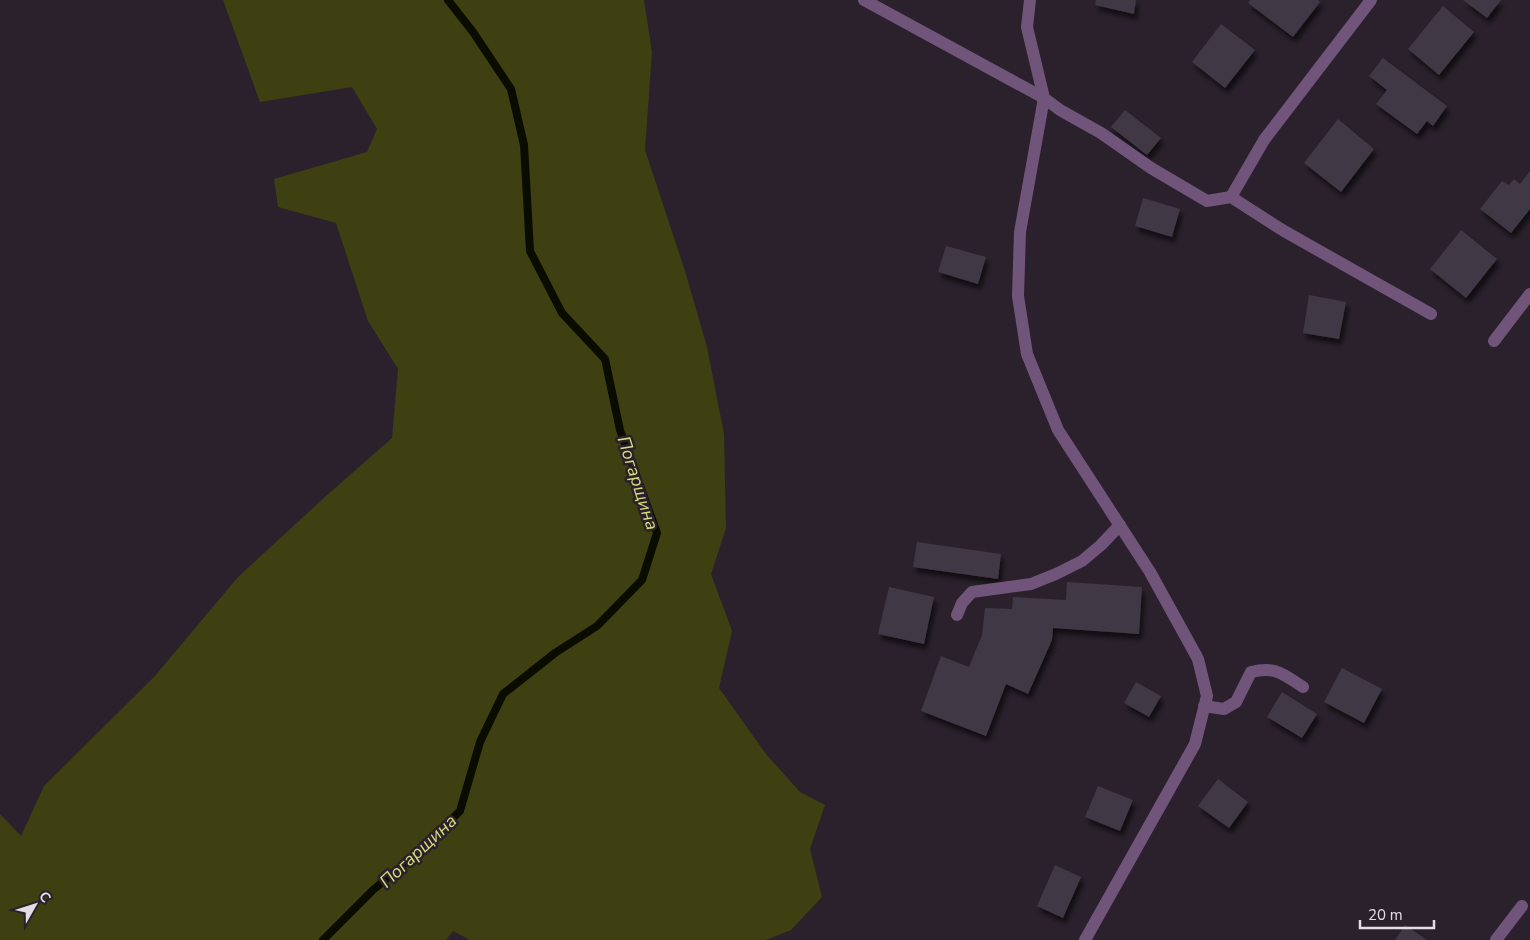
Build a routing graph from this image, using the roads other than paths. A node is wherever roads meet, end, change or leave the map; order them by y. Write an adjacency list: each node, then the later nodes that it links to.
1 (864, 0): 4 (street)
2 (1030, 0): 4 (street)
3 (1371, 0): 5 (street)
4 (1044, 98): 5 (street); 9 (street)
5 (1231, 197): 7 (street)
6 (1530, 294): 8 (street)
7 (1431, 314)
8 (1494, 341)
9 (1120, 525): 10 (street); 12 (street)
10 (957, 615)
11 (1303, 687): 12 (street)
12 (1204, 706): 14 (street)
13 (1522, 906): 15 (street)
14 (1085, 940)
15 (1496, 940)

